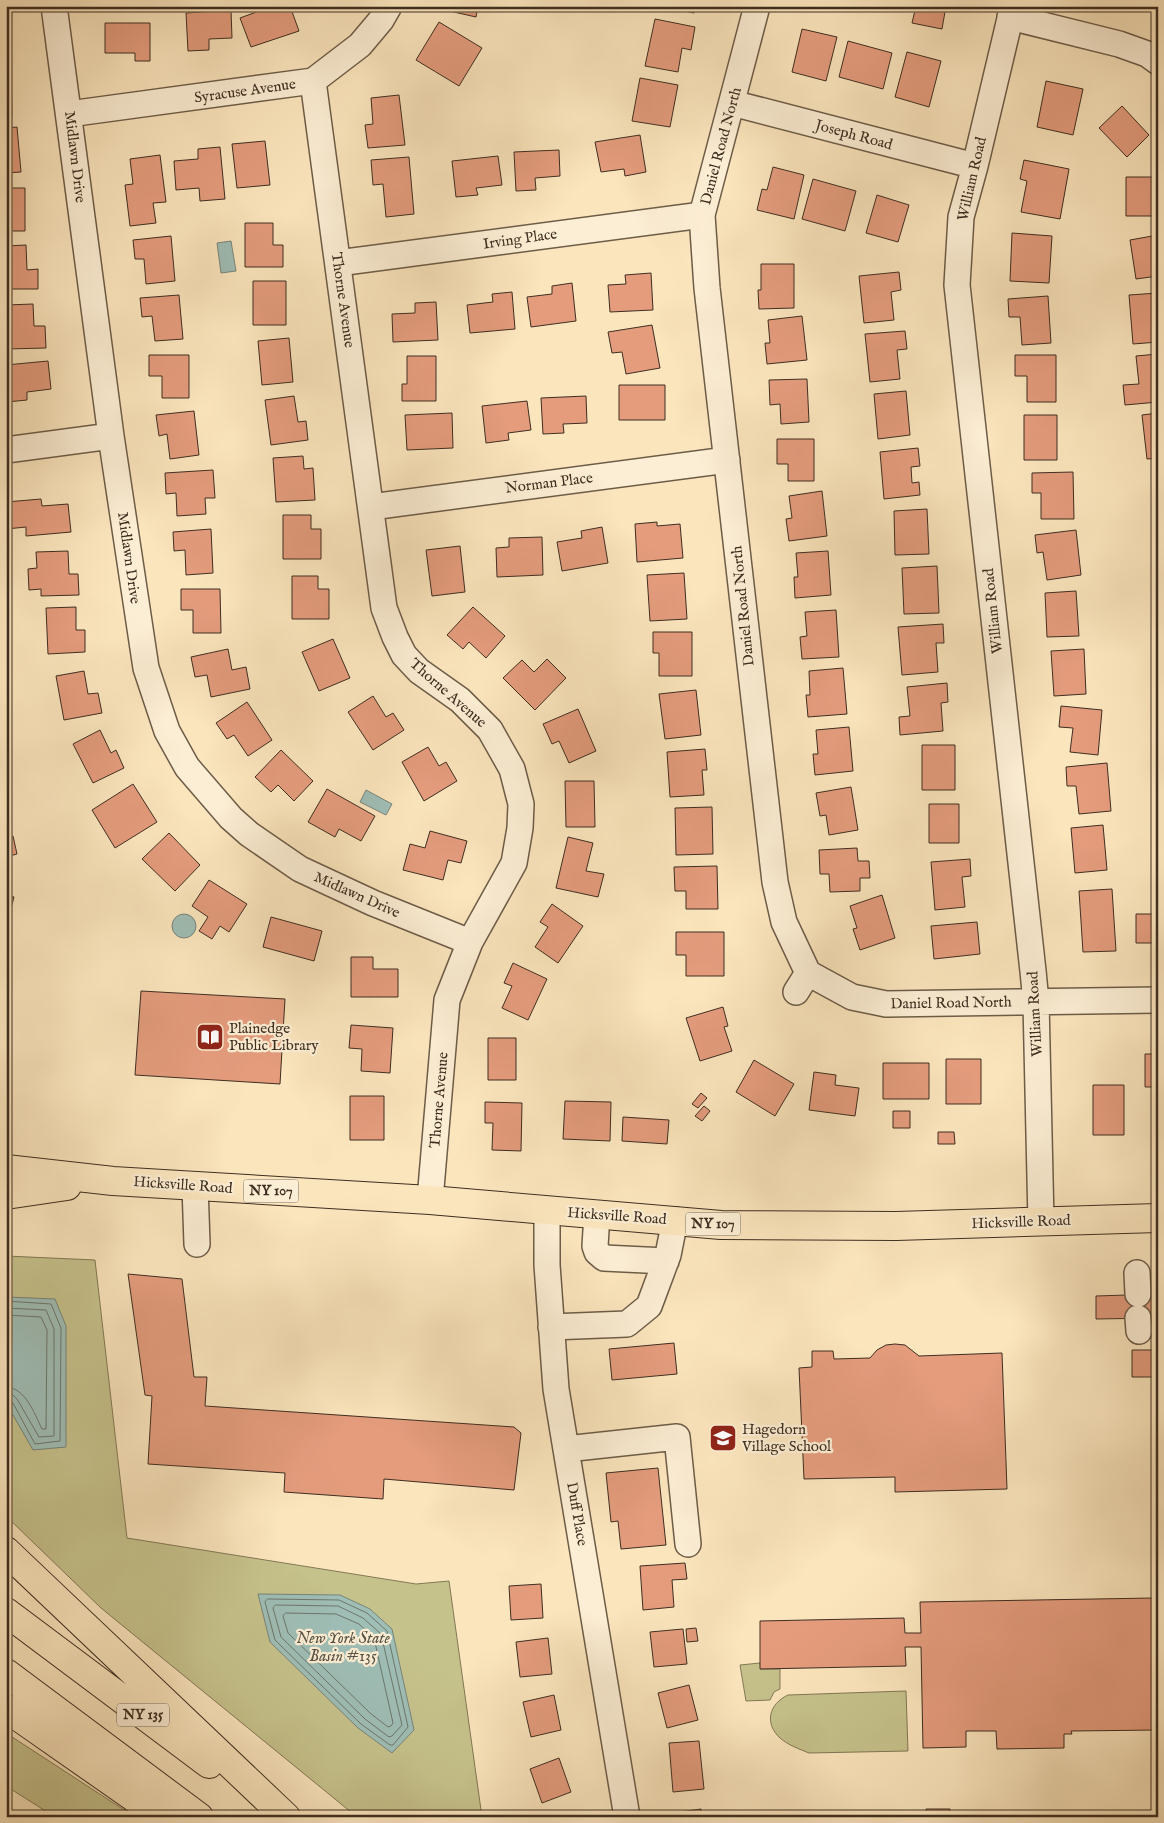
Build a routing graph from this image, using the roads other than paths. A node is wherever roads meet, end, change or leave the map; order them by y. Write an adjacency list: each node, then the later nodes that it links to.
1 (54, 6): 8 (street, Midlawn Drive)
2 (389, 6): 6 (street, Syracuse Avenue)
3 (757, 6): 7 (street, Daniel Road North)
4 (1012, 12): 5 (street); 9 (street, William Road)
5 (1158, 62)
6 (313, 81): 8 (street, Syracuse Avenue); 11 (street, Thorne Avenue)
7 (732, 103): 9 (street, Joseph Road); 10 (street, Daniel Road North)
8 (69, 114): 12 (street, Midlawn Drive)
9 (975, 166): 18 (street, William Road)
10 (702, 215): 11 (street, Irving Place); 14 (street, Daniel Road North)
11 (338, 263): 15 (street, Thorne Avenue)
12 (111, 436): 13 (street); 16 (street, Midlawn Drive)
13 (6, 450)
14 (727, 460): 15 (street, Norman Place); 18 (street, Daniel Road North)
15 (371, 507): 16 (street, Thorne Avenue)
16 (470, 942): 23 (street, Thorne Avenue)
17 (1158, 1000): 18 (street, Daniel Road North)
18 (1036, 1002): 28 (street, William Road)
19 (6, 1169): 20 (main road, Hicksville Road / NY 107)
20 (106, 1180): 21 (main road, Hicksville Road / NY 107); 22 (main road, Hicksville Road / NY 107)
21 (195, 1186): 23 (main road, Hicksville Road / NY 107); 29 (street)
22 (6, 1195)
23 (430, 1200): 24 (main road, Hicksville Road)
24 (538, 1209): 25 (main road, Hicksville Road / NY 107); 31 (street, Duff Place)
25 (597, 1215): 27 (main road, Hicksville Road / NY 107); 30 (street)
26 (1158, 1218): 28 (main road, Hicksville Road / NY 107)
27 (675, 1220): 28 (main road, Hicksville Road / NY 107); 30 (street)
28 (1041, 1222)
29 (197, 1244)
30 (666, 1262): 31 (street)
31 (551, 1328): 32 (street, Duff Place)
32 (566, 1449): 33 (street); 42 (street, Duff Place)
33 (688, 1544)
34 (6, 1551): 41 (main road)
35 (6, 1612): 40 (main road, NY 135)
36 (6, 1674): 39 (main road)
37 (6, 1708): 38 (main road)
38 (162, 1817)
39 (200, 1817)
40 (281, 1817)
41 (286, 1817)
42 (627, 1817)

